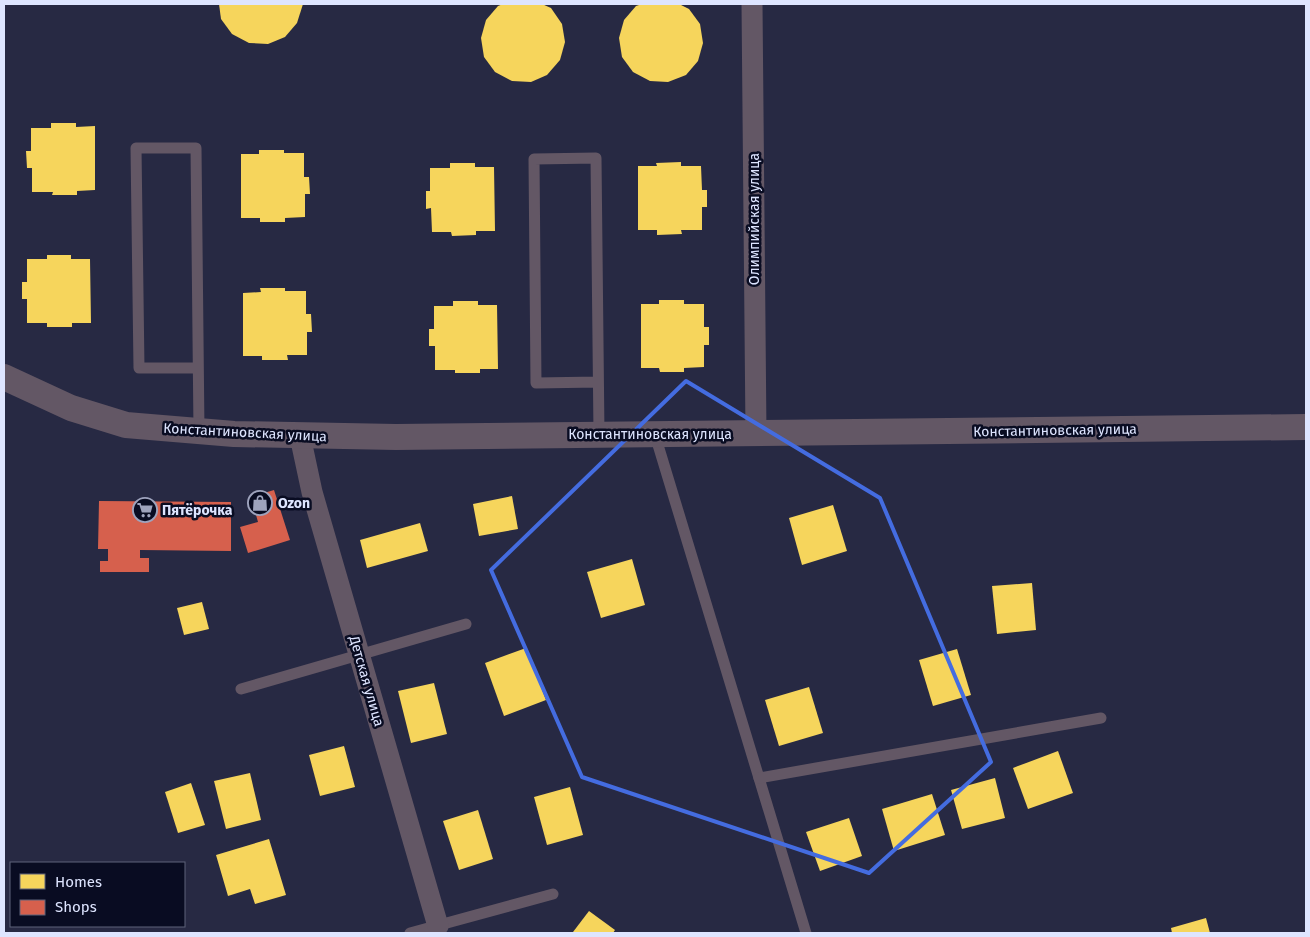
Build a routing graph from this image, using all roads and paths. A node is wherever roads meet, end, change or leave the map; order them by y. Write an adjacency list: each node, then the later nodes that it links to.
1 (752, 4): 8 (street, Олимпийская улица)
2 (198, 368): 2 (lane); 6 (lane)
3 (4, 378): 6 (street, Константиновская улица)
4 (598, 382): 4 (lane); 7 (lane)
5 (1306, 427): 8 (street, Константиновская улица)
6 (199, 432): 10 (street, Константиновская улица)
7 (599, 434): 9 (street, Константиновская улица); 10 (street, Константиновская улица)
8 (756, 434): 9 (street, Константиновская улица)
9 (655, 435): 15 (lane)
10 (300, 436): 12 (street, Детская улица)
11 (466, 624): 12 (lane)
12 (359, 655): 13 (lane); 17 (street, Детская улица)
13 (241, 689)
14 (1101, 718): 15 (lane)
15 (759, 778): 19 (lane)
16 (552, 894): 17 (lane)
17 (438, 926): 18 (lane)
18 (410, 933)
19 (806, 933)

